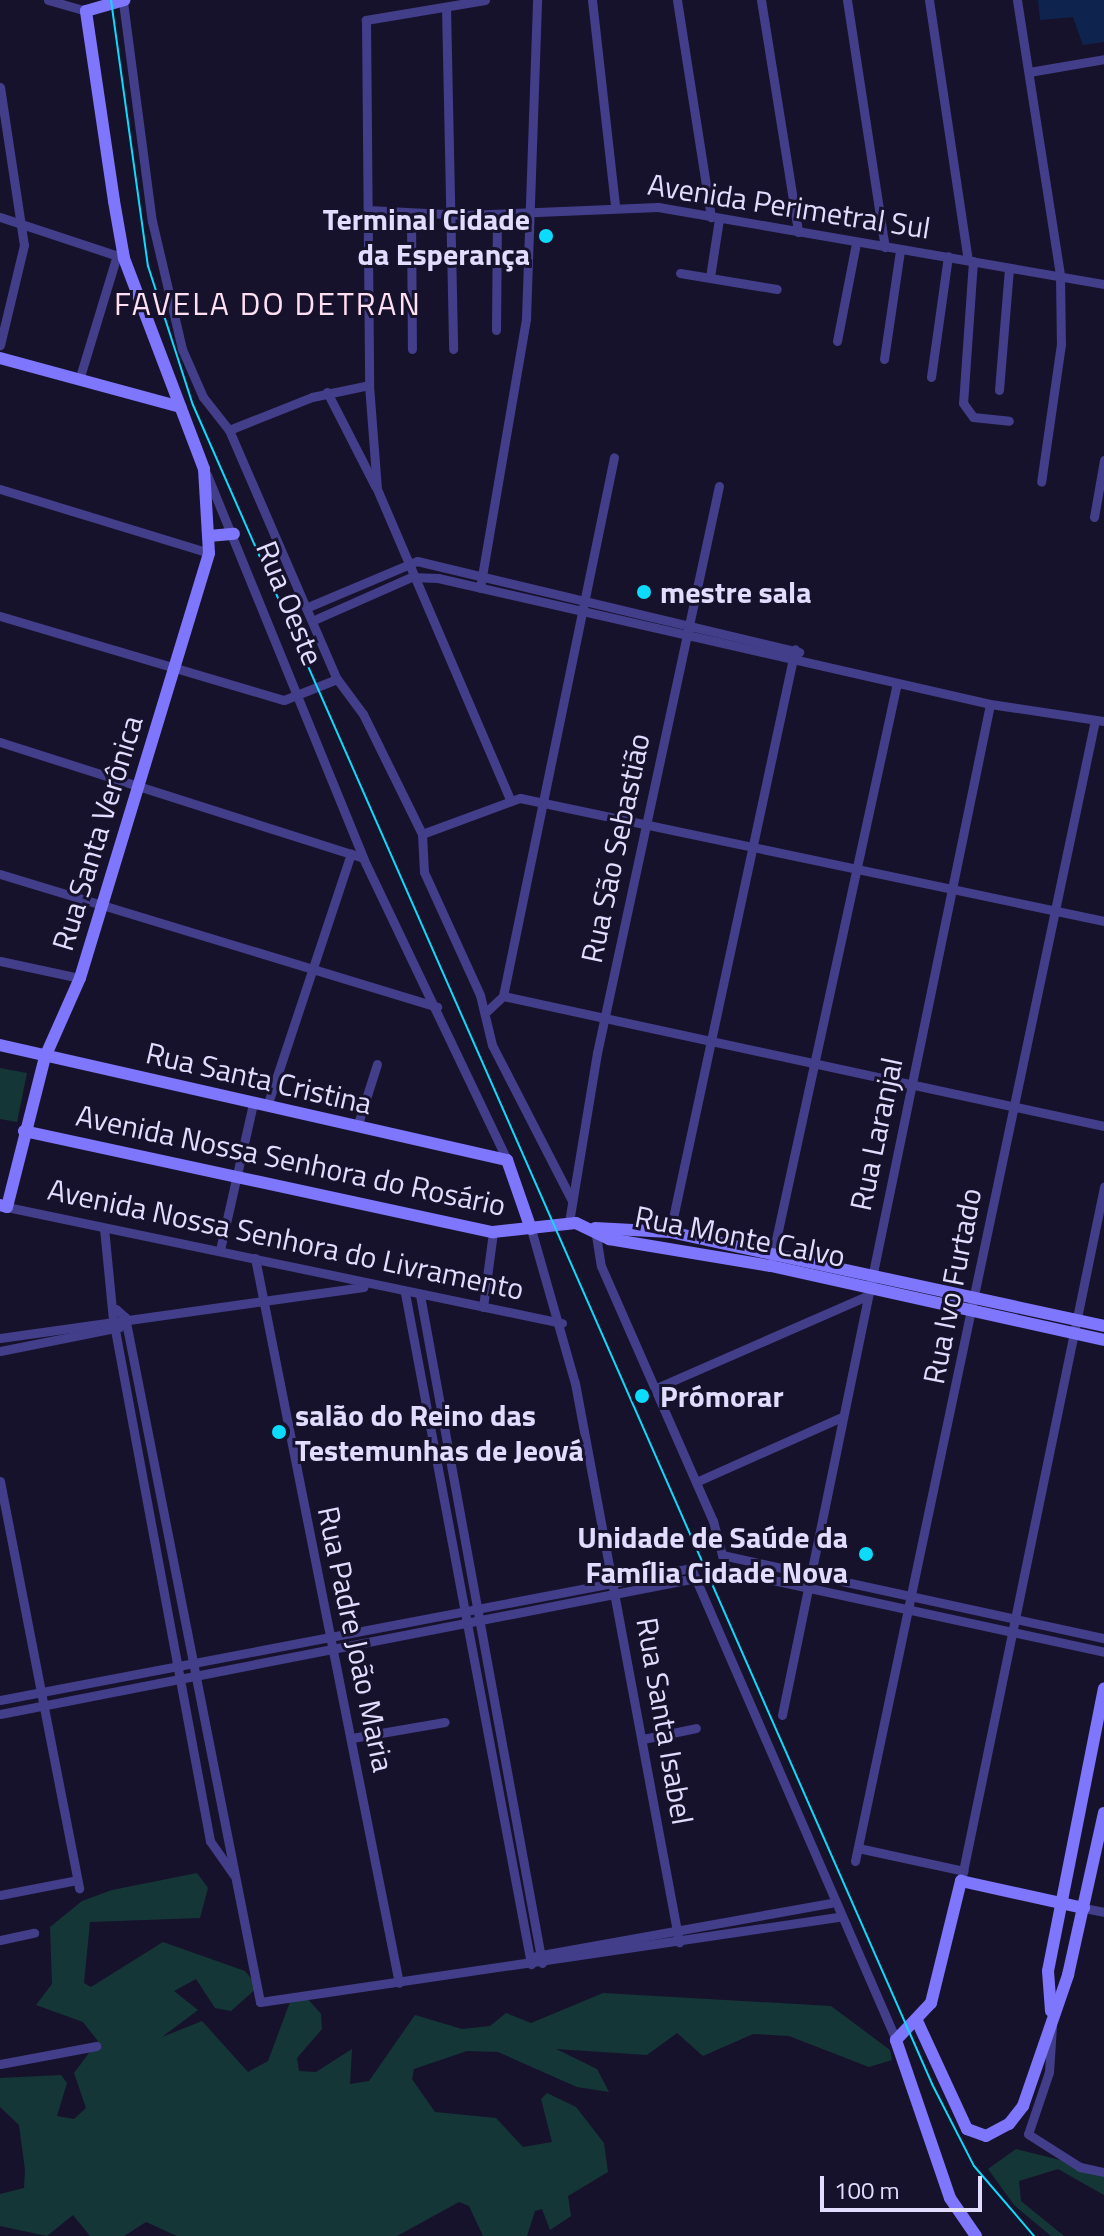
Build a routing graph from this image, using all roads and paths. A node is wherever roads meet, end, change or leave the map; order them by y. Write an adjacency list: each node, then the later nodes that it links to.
1 (48, 0): 11 (street)
2 (485, 0): 12 (street)
3 (537, 0): 19 (street)
4 (592, 0): 16 (street)
5 (677, 0): 23 (street)
6 (761, 0): 25 (street)
7 (847, 0): 27 (street)
8 (929, 0): 31 (street)
9 (1017, 0): 14 (street)
10 (124, 1): 11 (main road, Rua Oeste); 52 (street, Rua Oeste)
11 (82, 7): 29 (main road, Rua Oeste)
12 (446, 7): 17 (street); 21 (street)
13 (1104, 59): 14 (street)
14 (1029, 72): 34 (street)
15 (0, 87): 24 (street)
16 (615, 206): 19 (street, Avenida Perimetral Sul); 23 (street, Avenida Perimetral Sul)
17 (368, 210): 18 (street, Avenida Perimetral Sul); 47 (street)
18 (411, 213): 21 (street, Avenida Perimetral Sul); 41 (street)
19 (533, 213): 20 (street, Avenida Perimetral Sul); 65 (street)
20 (497, 214): 21 (street, Avenida Perimetral Sul); 38 (street)
21 (449, 215): 42 (street)
22 (0, 217): 24 (street)
23 (715, 218): 25 (street, Avenida Perimetral Sul); 35 (street)
24 (20, 225): 29 (street); 40 (street)
25 (798, 232): 26 (street, Avenida Perimetral Sul)
26 (856, 243): 27 (street, Avenida Perimetral Sul); 39 (street)
27 (885, 247): 28 (street, Avenida Perimetral Sul)
28 (900, 250): 30 (street, Avenida Perimetral Sul); 44 (street)
29 (121, 256): 46 (street); 50 (main road, Rua Oeste)
30 (948, 256): 31 (street, Avenida Perimetral Sul); 45 (street)
31 (970, 260): 32 (street, Avenida Perimetral Sul); 51 (street)
32 (1009, 268): 34 (street, Avenida Perimetral Sul); 48 (street)
33 (680, 273): 35 (street)
34 (1060, 276): 36 (street, Avenida Perimetral Sul); 56 (street)
35 (710, 277): 37 (street)
36 (1104, 284)
37 (777, 289)
38 (496, 330)
39 (837, 341)
40 (0, 345)
41 (412, 349)
42 (453, 349)
43 (0, 358): 46 (main road)
44 (884, 359)
45 (931, 377)
46 (79, 380): 50 (main road)
47 (369, 385): 49 (street); 59 (street)
48 (999, 390)
49 (327, 392): 52 (street); 59 (street)
50 (180, 407): 55 (main road, Rua Oeste)
51 (1009, 421)
52 (229, 430): 69 (street, Rua Oeste)
53 (614, 457): 68 (street)
54 (1104, 460): 60 (street)
55 (204, 469): 61 (street, Rua Oeste); 62 (main road, Rua Santa Verônica)
56 (1041, 482)
57 (719, 486): 72 (street, Rua São Sebastião)
58 (0, 489): 63 (street)
59 (377, 489): 64 (street)
60 (1094, 517)
61 (234, 534): 62 (main road); 77 (street, Rua Oeste)
62 (209, 536): 63 (main road, Rua Santa Verônica)
63 (209, 553): 74 (main road, Rua Santa Verônica)
64 (404, 562): 65 (street); 66 (street); 69 (street)
65 (484, 576): 67 (street); 68 (street)
66 (411, 577): 67 (street); 71 (street); 82 (street)
67 (480, 588): 68 (street)
68 (583, 606): 72 (street); 83 (street)
69 (308, 607): 71 (street, Rua Oeste)
70 (0, 616): 74 (street)
71 (314, 620): 75 (street, Rua Oeste)
72 (686, 628): 73 (street); 84 (street, Rua São Sebastião)
73 (794, 653): 76 (street); 86 (street)
74 (174, 668): 77 (street); 81 (main road, Rua Santa Verônica)
75 (337, 679): 77 (street); 85 (street, Rua Oeste)
76 (897, 683): 78 (street); 89 (street)
77 (299, 700): 88 (street, Rua Oeste)
78 (990, 704): 79 (street); 91 (street, Rua Laranjal)
79 (1100, 721): 93 (street, Rua Ivo Furtado)
80 (0, 742): 81 (street)
81 (141, 787): 87 (street); 92 (main road, Rua Santa Verônica)
82 (510, 799): 83 (street); 85 (street)
83 (546, 804): 84 (street); 98 (street)
84 (645, 826): 86 (street); 101 (street, Rua São Sebastião)
85 (422, 834): 100 (street, Rua Oeste)
86 (747, 848): 89 (street); 102 (street)
87 (351, 854): 88 (street); 96 (street)
88 (363, 858): 99 (street, Rua Oeste)
89 (852, 869): 91 (street); 105 (street)
90 (0, 874): 92 (street)
91 (956, 891): 93 (street); 107 (street, Rua Laranjal)
92 (103, 907): 96 (street); 97 (main road, Rua Santa Verônica)
93 (1056, 912): 94 (street); 110 (street, Rua Ivo Furtado)
94 (1104, 921)
95 (0, 961): 97 (street)
96 (313, 970): 99 (street); 109 (street)
97 (80, 978): 104 (main road, Rua Santa Verônica)
98 (503, 996): 100 (street); 101 (street)
99 (437, 1007): 114 (street, Rua Oeste)
100 (489, 1008): 117 (street, Rua Oeste)
101 (604, 1020): 102 (street); 117 (street, Rua São Sebastião)
102 (708, 1042): 105 (street); 124 (street)
103 (0, 1045): 104 (main road, Rua Santa Cristina)
104 (45, 1057): 108 (main road, Rua Santa Cristina); 113 (main road, Rua Santa Verônica)
105 (810, 1062): 107 (street); 127 (street)
106 (377, 1064): 112 (street)
107 (912, 1085): 110 (street); 129 (street, Rua Laranjal)
108 (253, 1103): 109 (main road, Rua Santa Cristina); 115 (street)
109 (267, 1106): 112 (main road, Rua Santa Cristina)
110 (1013, 1108): 111 (street); 133 (street, Rua Ivo Furtado)
111 (1104, 1126)
112 (357, 1127): 114 (main road, Rua Santa Cristina)
113 (24, 1131): 115 (main road, Avenida Nossa Senhora do Rosário); 118 (main road, Rua Santa Verônica)
114 (507, 1160): 122 (main road, Rua Oeste)
115 (235, 1178): 123 (main road, Avenida Nossa Senhora do Rosário); 125 (street)
116 (1104, 1187): 136 (street)
117 (571, 1199): 119 (street, Rua São Sebastião)
118 (3, 1206): 120 (street, Avenida Nossa Senhora do Livramento)
119 (569, 1222): 121 (main road, Avenida Nossa Senhora do Rosário); 122 (main road, Avenida Nossa Senhora do Rosário)
120 (104, 1228): 125 (street, Avenida Nossa Senhora do Livramento); 135 (street)
121 (595, 1228): 124 (main road, Rua Monte Calvo); 127 (main road, Rua Monte Calvo); 144 (street)
122 (531, 1229): 123 (main road, Avenida Nossa Senhora do Rosário); 138 (street, Rua Santa Isabel)
123 (493, 1232): 134 (street)
124 (670, 1232): 127 (main road, Rua Monte Calvo)
125 (220, 1250): 126 (street, Avenida Nossa Senhora do Livramento)
126 (255, 1258): 128 (street, Avenida Nossa Senhora do Livramento); 132 (street, Rua Padre João Maria)
127 (772, 1260): 129 (main road, Rua Monte Calvo)
128 (371, 1286): 130 (street, Avenida Nossa Senhora do Livramento); 132 (street)
129 (867, 1286): 133 (main road, Rua Monte Calvo); 144 (street); 145 (street, Rua Laranjal)
130 (405, 1293): 131 (street, Avenida Nossa Senhora do Livramento); 158 (street)
131 (420, 1295): 134 (street, Avenida Nossa Senhora do Livramento); 156 (street)
132 (261, 1301): 137 (street); 164 (street, Rua Padre João Maria)
133 (974, 1304): 136 (main road, Rua Monte Calvo); 140 (main road, Rua Monte Calvo); 155 (street, Rua Ivo Furtado)
134 (483, 1307): 138 (street, Avenida Nossa Senhora do Livramento)
135 (115, 1319): 137 (street); 137 (street); 141 (street); 143 (street); 149 (street)
136 (1079, 1320): 139 (main road, Rua Monte Calvo); 140 (street)
137 (128, 1321): 148 (street)
138 (562, 1323): 153 (street, Rua Santa Isabel)
139 (1104, 1326)
140 (1076, 1334): 142 (main road, Rua Monte Calvo); 159 (street)
141 (0, 1338)
142 (1104, 1340)
143 (0, 1351)
144 (654, 1389): 147 (street)
145 (840, 1418): 147 (street); 152 (street, Rua Laranjal)
146 (0, 1481): 172 (street)
147 (696, 1482): 150 (street)
148 (162, 1509): 149 (street); 167 (street)
149 (149, 1512): 168 (street)
150 (722, 1555): 152 (street); 152 (street)
151 (696, 1578): 153 (street); 154 (street); 187 (street)
152 (808, 1580): 155 (street); 157 (street); 176 (street, Rua Laranjal)
153 (615, 1586): 154 (street, Rua Santa Isabel); 156 (street)
154 (618, 1597): 160 (street); 180 (street, Rua Santa Isabel)
155 (910, 1597): 157 (street, Rua Ivo Furtado); 159 (street)
156 (477, 1608): 158 (street); 160 (street)
157 (906, 1609): 162 (street); 182 (street, Rua Ivo Furtado)
158 (465, 1611): 161 (street); 164 (street)
159 (1013, 1616): 162 (street); 163 (street)
160 (480, 1624): 161 (street); 196 (street)
161 (468, 1626): 165 (street); 196 (street)
162 (1010, 1631): 166 (street); 185 (street)
163 (1104, 1638)
164 (332, 1639): 165 (street, Rua Padre João Maria); 167 (street)
165 (334, 1651): 169 (street); 179 (street, Rua Padre João Maria)
166 (1104, 1652)
167 (193, 1667): 168 (street); 169 (street)
168 (178, 1670): 170 (street); 172 (street)
169 (196, 1681): 170 (street); 184 (street)
170 (181, 1683): 174 (street); 184 (street)
171 (1104, 1689): 188 (main road)
172 (40, 1692): 173 (street); 174 (street)
173 (0, 1700)
174 (43, 1706): 175 (street); 186 (street)
175 (0, 1714)
176 (782, 1715)
177 (445, 1722): 179 (street)
178 (696, 1728): 180 (street)
179 (352, 1738): 197 (street, Rua Padre João Maria)
180 (643, 1739): 192 (street, Rua Santa Isabel)
181 (1104, 1813): 189 (main road)
182 (858, 1848): 183 (street, Rua Ivo Furtado); 185 (street)
183 (855, 1861)
184 (234, 1875): 197 (street)
185 (962, 1876): 188 (main road); 199 (main road)
186 (0, 1895)
187 (831, 1903): 191 (street); 192 (street)
188 (1059, 1903): 189 (main road); 198 (main road)
189 (1084, 1908): 190 (street); 198 (main road)
190 (1104, 1912)
191 (838, 1917): 195 (street); 200 (street)
192 (677, 1928): 195 (street, Rua Santa Isabel); 196 (street)
193 (34, 1933): 194 (street)
194 (0, 1940)
195 (679, 1942): 196 (street)
196 (536, 1960): 197 (street)
197 (399, 1983)
198 (1051, 2016): 199 (main road); 203 (street)
199 (914, 2027): 200 (main road)
200 (896, 2040): 204 (main road)
201 (96, 2046): 202 (street)
202 (0, 2064)
203 (1104, 2172)
204 (976, 2236)

